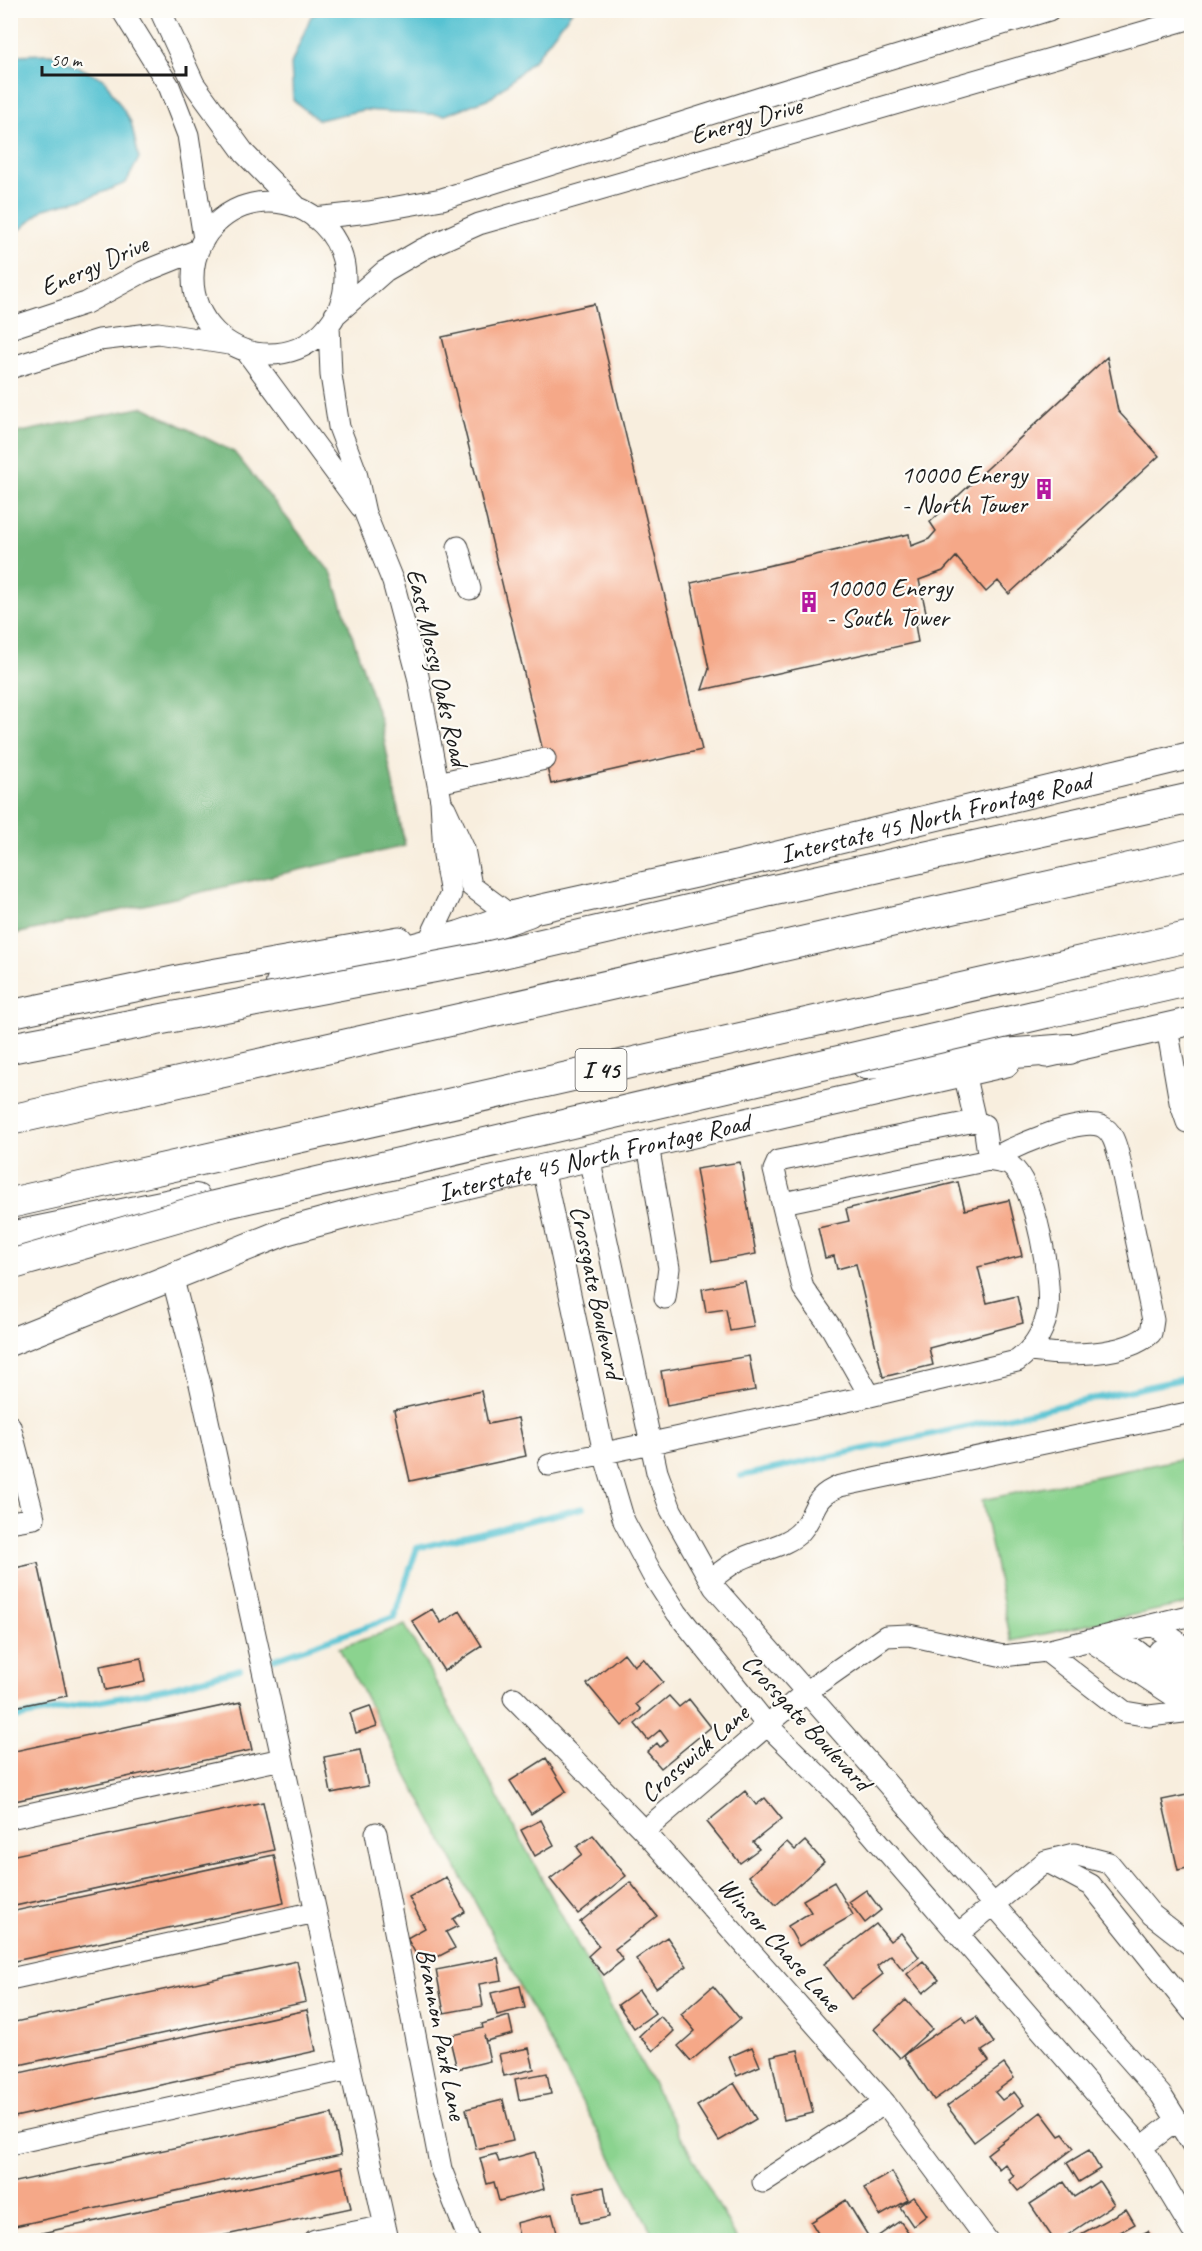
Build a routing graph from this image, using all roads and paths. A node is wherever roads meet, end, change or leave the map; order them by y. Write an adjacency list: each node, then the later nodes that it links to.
1 (122, 10): 6 (street)
2 (160, 10): 5 (street)
3 (1048, 10): 5 (street, Energy Drive)
4 (1191, 18): 7 (street, Energy Drive)
5 (306, 213): 6 (street); 7 (street)
6 (201, 245): 8 (street, Energy Drive); 9 (street)
7 (332, 320): 9 (street); 11 (street, East Mossy Oaks Road)
8 (10, 328)
9 (239, 348): 10 (street); 11 (street, East Mossy Oaks Road)
10 (10, 368)
11 (365, 513): 16 (street, East Mossy Oaks Road)
12 (458, 547): 13 (street)
13 (470, 589)
14 (1191, 755): 19 (main road, Interstate 45 North Frontage Road)
15 (545, 759): 16 (street)
16 (439, 792): 19 (street, East Mossy Oaks Road); 20 (street, East Mossy Oaks Road)
17 (1191, 798): 25 (highway, bridge)
18 (1191, 854): 29 (highway)
19 (519, 914): 20 (main road, Interstate 45 North Frontage Road); 27 (highway)
20 (432, 934): 23 (main road, Interstate 45 North Frontage Road)
21 (1191, 936): 36 (highway, I 45)
22 (1191, 980): 39 (highway, bridge)
23 (10, 1014)
24 (1179, 1024): 26 (main road, Interstate 45 North Frontage Road); 31 (street)
25 (10, 1048)
26 (1069, 1049): 28 (main road, Interstate 45 North Frontage Road); 38 (highway)
27 (10, 1060)
28 (964, 1073): 30 (street); 32 (main road, Interstate 45 North Frontage Road)
29 (10, 1120)
30 (975, 1121): 34 (street); 37 (street)
31 (1191, 1124)
32 (648, 1145): 33 (main road, Interstate 45 North Frontage Road); 41 (street)
33 (589, 1158): 35 (main road, Interstate 45 North Frontage Road); 47 (street, Crossgate Boulevard)
34 (989, 1160): 37 (street); 43 (street); 43 (street)
35 (543, 1168): 40 (main road, Interstate 45 North Frontage Road); 48 (street, Crossgate Boulevard)
36 (10, 1203)
37 (783, 1203): 44 (street)
38 (10, 1237)
39 (10, 1265)
40 (172, 1276): 42 (main road, Interstate 45 North Frontage Road); 65 (street)
41 (665, 1298)
42 (10, 1342)
43 (1031, 1351): 44 (street)
44 (870, 1396): 47 (street)
45 (1191, 1412): 51 (street)
46 (10, 1426): 50 (street)
47 (650, 1443): 48 (street); 51 (street, Crossgate Boulevard)
48 (604, 1453): 49 (street); 64 (street, Crossgate Boulevard)
49 (549, 1465)
50 (10, 1522)
51 (710, 1580): 61 (street, Crossgate Boulevard)
52 (1191, 1615): 53 (street, Crosswick Lane)
53 (1162, 1623): 54 (street, Crosswick Lane); 55 (street); 58 (street)
54 (1121, 1633): 56 (street, Crosswick Lane); 59 (street); 60 (street)
55 (1191, 1635)
56 (1089, 1640): 57 (street, Crosswick Lane); 63 (street)
57 (1046, 1651): 61 (street, Crosswick Lane); 63 (street)
58 (1191, 1652)
59 (1191, 1672)
60 (1191, 1690)
61 (806, 1692): 64 (street, Crosswick Lane); 70 (street, Crossgate Boulevard)
62 (514, 1698): 67 (street, Winsor Chase Lane)
63 (1191, 1709)
64 (767, 1725): 67 (street, Crosswick Lane); 72 (street, Crossgate Boulevard)
65 (282, 1759): 66 (street); 71 (street)
66 (10, 1818)
67 (644, 1831): 77 (street, Winsor Chase Lane)
68 (376, 1833): 86 (street, Brannon Park Lane)
69 (1046, 1861): 70 (street); 73 (street); 75 (street)
70 (995, 1906): 72 (street); 78 (street, Crossgate Boulevard)
71 (316, 1912): 74 (street); 76 (street)
72 (958, 1934): 81 (street, Crossgate Boulevard)
73 (1191, 1946)
74 (10, 1979)
75 (1191, 2011)
76 (350, 2069): 79 (street); 84 (street)
77 (885, 2103): 82 (street); 87 (street, Winsor Chase Lane)
78 (1176, 2120): 80 (street, Crossgate Boulevard); 81 (street)
79 (10, 2144)
80 (1191, 2144)
81 (1142, 2147): 83 (street, Crossgate Boulevard)
82 (763, 2182)
83 (1191, 2230)
84 (386, 2234): 85 (street)
85 (315, 2241)
86 (469, 2241)
87 (987, 2241)

